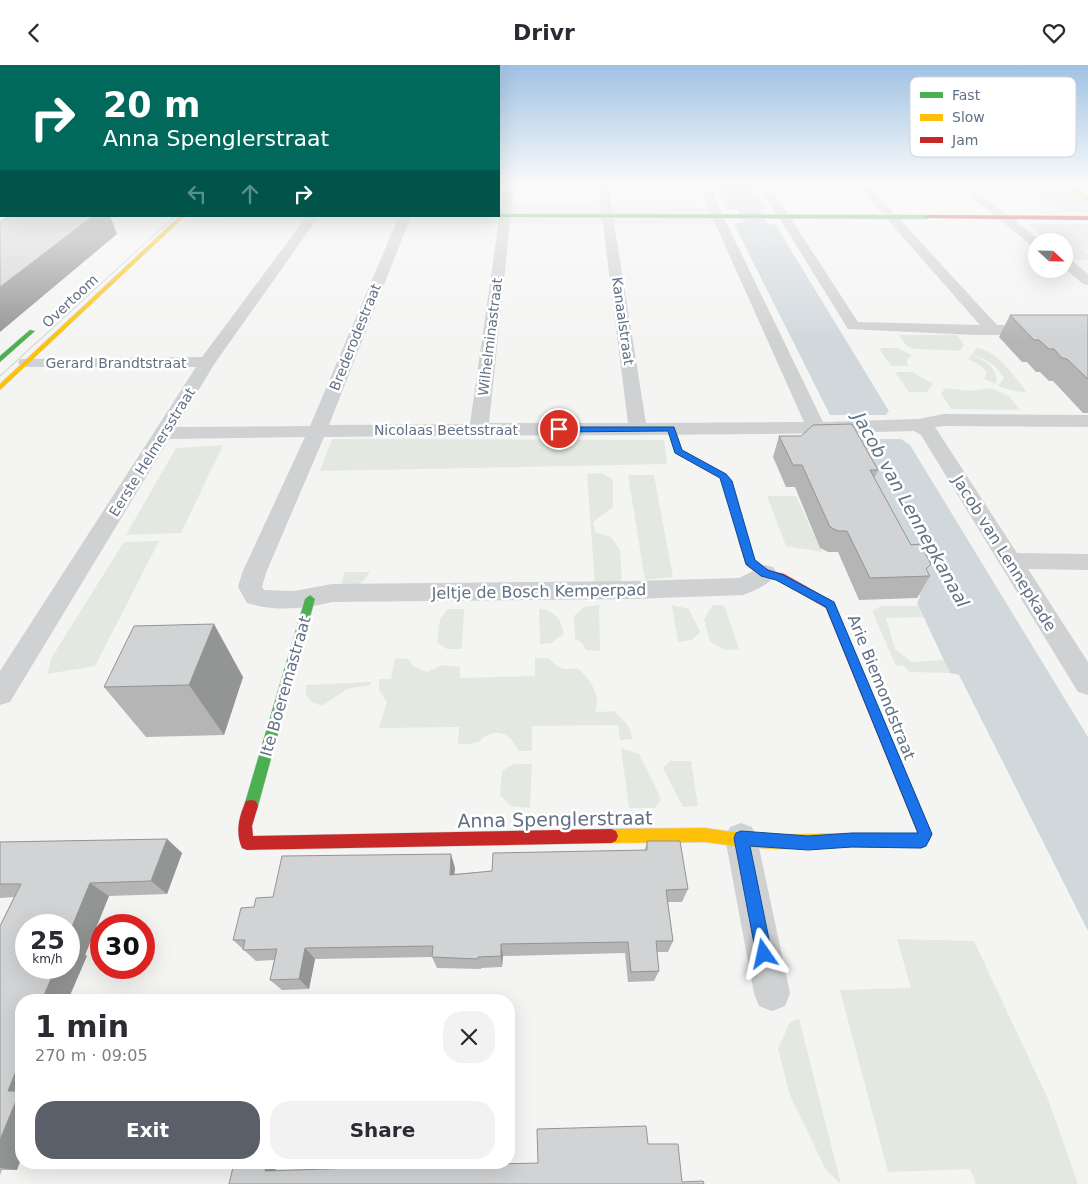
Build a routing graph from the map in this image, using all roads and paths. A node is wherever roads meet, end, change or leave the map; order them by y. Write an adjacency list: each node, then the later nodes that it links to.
1 (161, 237): 15 (street, Overtoom)
2 (298, 237): 16 (street, Eerste Helmersstraat)
3 (396, 237): 24 (street, Brederodestraat)
4 (500, 237): 21 (street, Wilhelminastraat)
5 (612, 237): 22 (street, Kanaalstraat)
6 (734, 237): 20 (street)
7 (798, 237): 12 (street)
8 (909, 237): 12 (street)
9 (1073, 268): 10 (street)
10 (1088, 281)
11 (43, 321): 14 (street, Overtoom)
12 (992, 329): 13 (street)
13 (1088, 330)
14 (0, 360)
15 (26, 362): 16 (street, Gerard Brandtstraat); 17 (street, Overtoom)
16 (207, 362): 25 (street, Eerste Helmersstraat)
17 (0, 388)
18 (1088, 421): 19 (street, Nicolaas Beetsstraat)
19 (911, 426): 20 (street, Nicolaas Beetsstraat); 26 (street, Jacob van Lennepkade)
20 (823, 428): 23 (street, Nicolaas Beetsstraat)
21 (479, 429): 22 (street, Nicolaas Beetsstraat); 24 (street, Nicolaas Beetsstraat)
22 (638, 429): 23 (street, Nicolaas Beetsstraat)
23 (671, 429): 28 (street, Arie Biemondstraat)
24 (317, 431): 25 (street, Nicolaas Beetsstraat); 29 (street, Ite Boeremastraat)
25 (164, 433): 31 (street, Eerste Helmersstraat)
26 (1010, 561): 27 (street); 30 (street, Jacob van Lennepkade)
27 (1088, 562)
28 (765, 573): 29 (street, Jeltje de Bosch Kemperpad); 34 (street, Arie Biemondstraat)
29 (310, 599): 32 (street, Ite Boeremastraat)
30 (1088, 684)
31 (0, 694)
32 (245, 826): 33 (street, Anna Spenglerstraat)
33 (741, 838): 34 (street, Anna Spenglerstraat); 35 (street)
34 (878, 842)
35 (772, 993)

